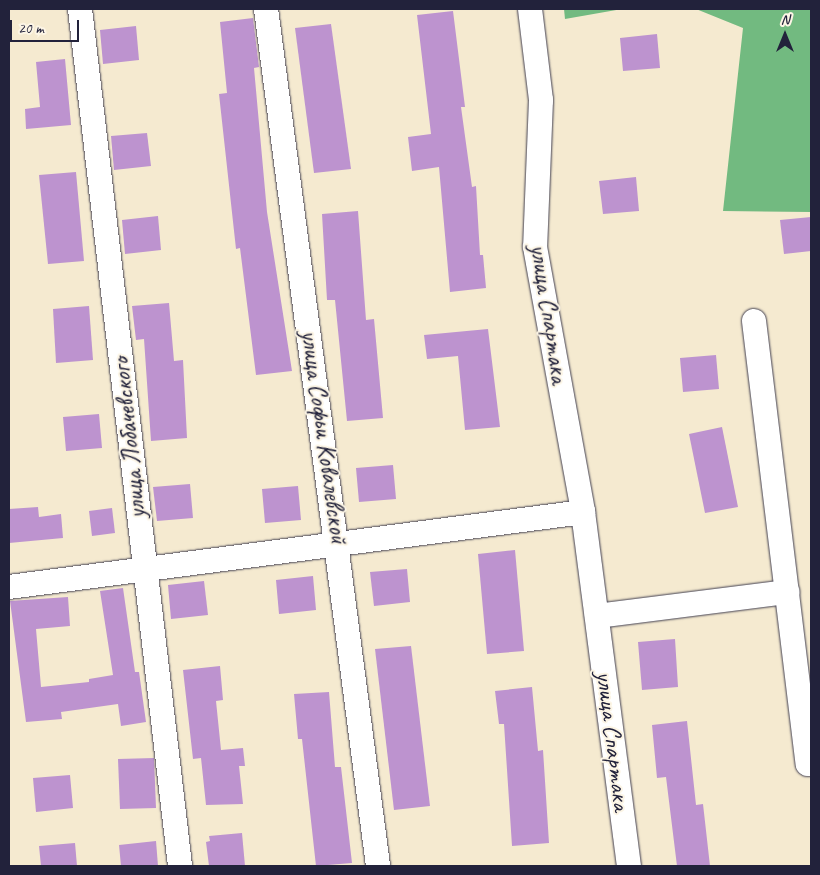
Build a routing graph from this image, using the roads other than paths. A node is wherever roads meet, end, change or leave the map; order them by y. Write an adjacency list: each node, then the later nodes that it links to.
1 (80, 9): 7 (street, улица Лобачевского)
2 (266, 9): 6 (street, улица Софьи Ковалевской)
3 (530, 9): 5 (street, улица Спартака)
4 (754, 321): 9 (street)
5 (583, 512): 6 (street); 10 (street, улица Спартака)
6 (338, 544): 7 (street); 13 (street, улица Софьи Ковалевской)
7 (143, 570): 8 (street); 12 (street, улица Лобачевского)
8 (9, 587)
9 (787, 592): 10 (street); 11 (street)
10 (597, 616): 14 (street, улица Спартака)
11 (811, 764)
12 (180, 866)
13 (378, 866)
14 (629, 866)

